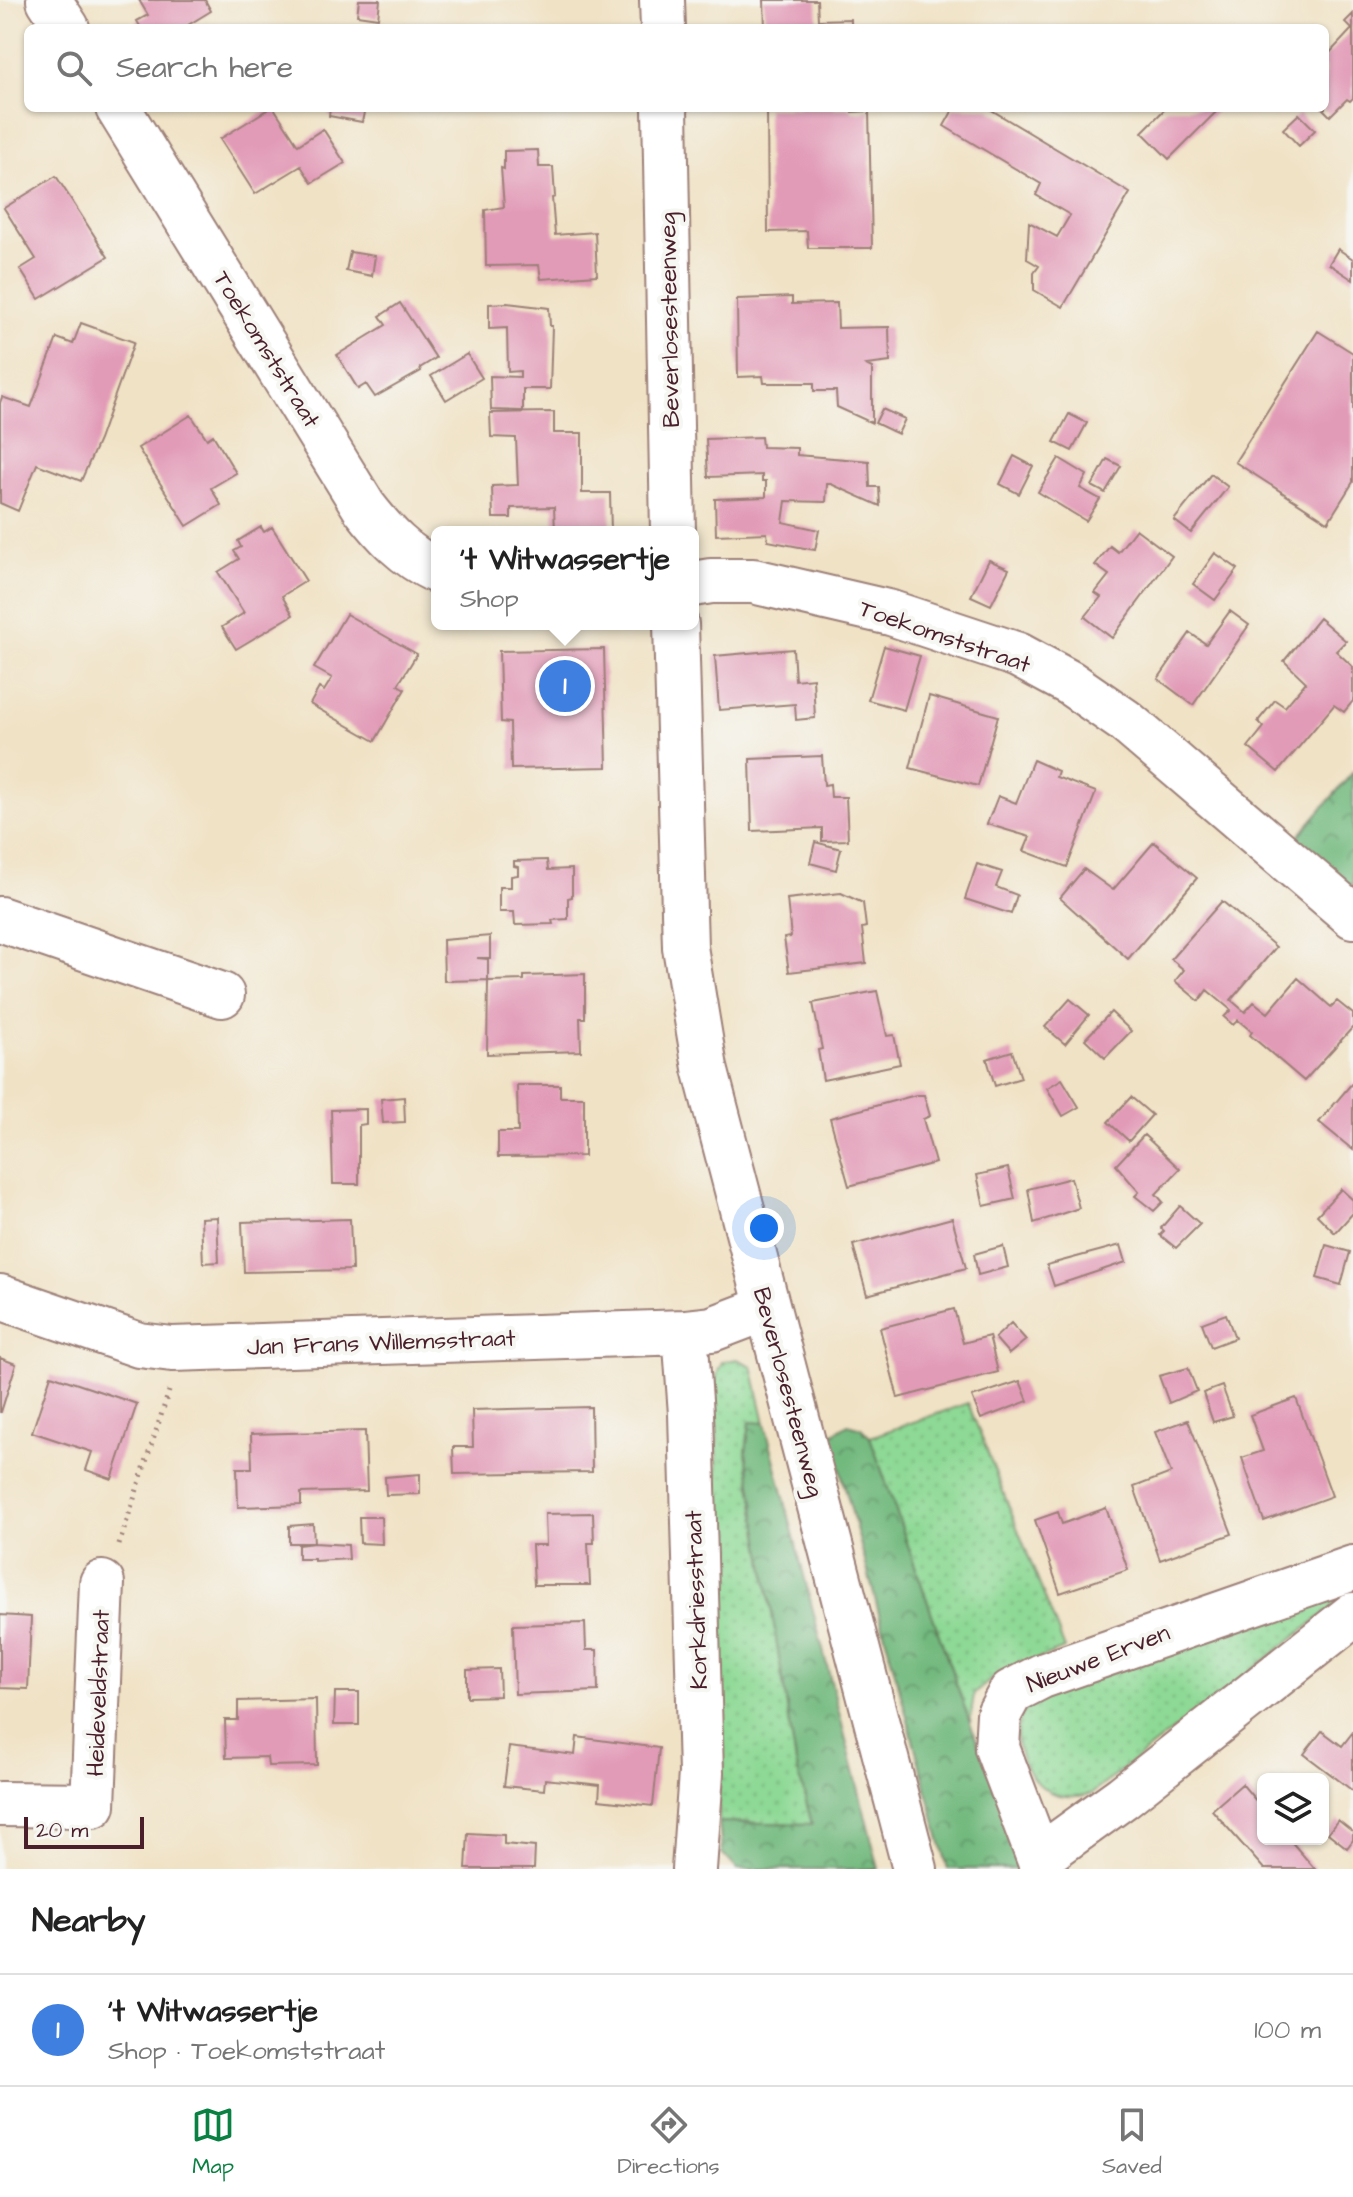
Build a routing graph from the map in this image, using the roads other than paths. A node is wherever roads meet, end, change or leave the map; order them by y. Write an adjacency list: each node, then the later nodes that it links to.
1 (49, 0): 3 (street)
2 (662, 0): 4 (street)
3 (64, 24)
4 (663, 24)
5 (120, 112): 8 (street, Toekomststraat)
6 (665, 112): 7 (street, Beverlosesteenweg)
7 (673, 526)
8 (431, 568)
9 (699, 583): 11 (street, Toekomststraat)
10 (676, 630): 15 (street, Beverlosesteenweg)
11 (1353, 916)
12 (0, 919): 13 (street)
13 (222, 995)
14 (0, 1297): 16 (street, Jan Frans Willemsstraat)
15 (767, 1308): 16 (street, Jan Frans Willemsstraat); 23 (street, Beverlosesteenweg)
16 (685, 1332): 22 (street, Korkdriesstraat)
17 (1353, 1568): 21 (street, Nieuwe Erven)
18 (102, 1583): 20 (street, Heideveldstraat)
19 (1346, 1630): 21 (street, Nieuwe Erven)
20 (0, 1804)
21 (1042, 1863)
22 (694, 1869)
23 (915, 1869)

